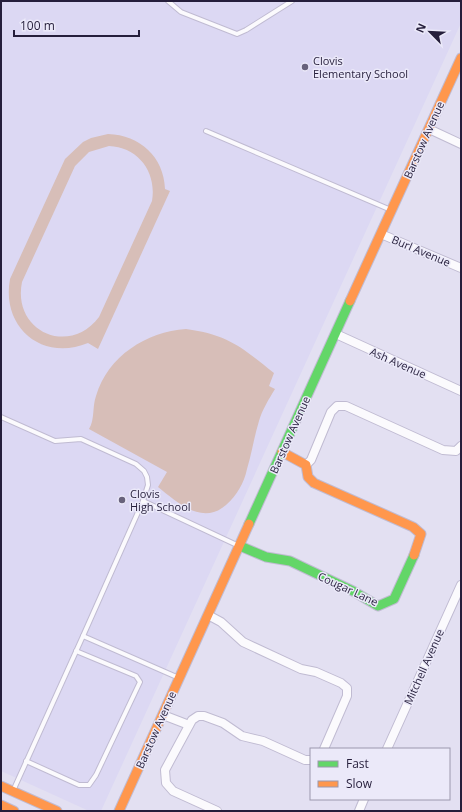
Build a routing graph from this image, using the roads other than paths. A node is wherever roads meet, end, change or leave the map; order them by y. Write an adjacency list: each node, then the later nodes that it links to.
1 (168, 1): 2 (lane)
2 (292, 1)
3 (461, 58): 4 (street, Barstow Avenue)
4 (429, 129): 6 (street); 7 (street, Barstow Avenue)
5 (206, 131): 7 (lane)
6 (461, 144)
7 (392, 211): 8 (street, Barstow Avenue)
8 (381, 234): 9 (street, Burl Avenue); 10 (street, Barstow Avenue)
9 (461, 268)
10 (336, 334): 11 (street, Ash Avenue); 14 (street, Barstow Avenue)
11 (461, 391)
12 (1, 417): 16 (lane)
13 (461, 446): 15 (street)
14 (282, 452): 15 (street); 17 (street, Barstow Avenue)
15 (306, 465): 17 (street, Cougar Lane)
16 (143, 501): 17 (lane); 20 (lane)
17 (240, 546): 19 (street, Barstow Avenue)
18 (461, 585): 26 (street, Mitchell Avenue)
19 (208, 615): 22 (street, Barstow Avenue); 25 (street)
20 (83, 636): 21 (lane); 22 (lane)
21 (76, 651): 28 (lane); 28 (lane)
22 (179, 679): 23 (street, Barstow Avenue)
23 (163, 715): 24 (street); 35 (street, Barstow Avenue)
24 (189, 725): 27 (street); 36 (street)
25 (324, 748)
26 (387, 748)
27 (310, 760)
28 (26, 761): 30 (lane)
29 (1, 786): 30 (street)
30 (12, 791): 34 (street)
31 (364, 800): 37 (street)
32 (1, 805): 33 (street)
33 (14, 811)
34 (57, 811)
35 (119, 811)
36 (218, 811)
37 (359, 811)

